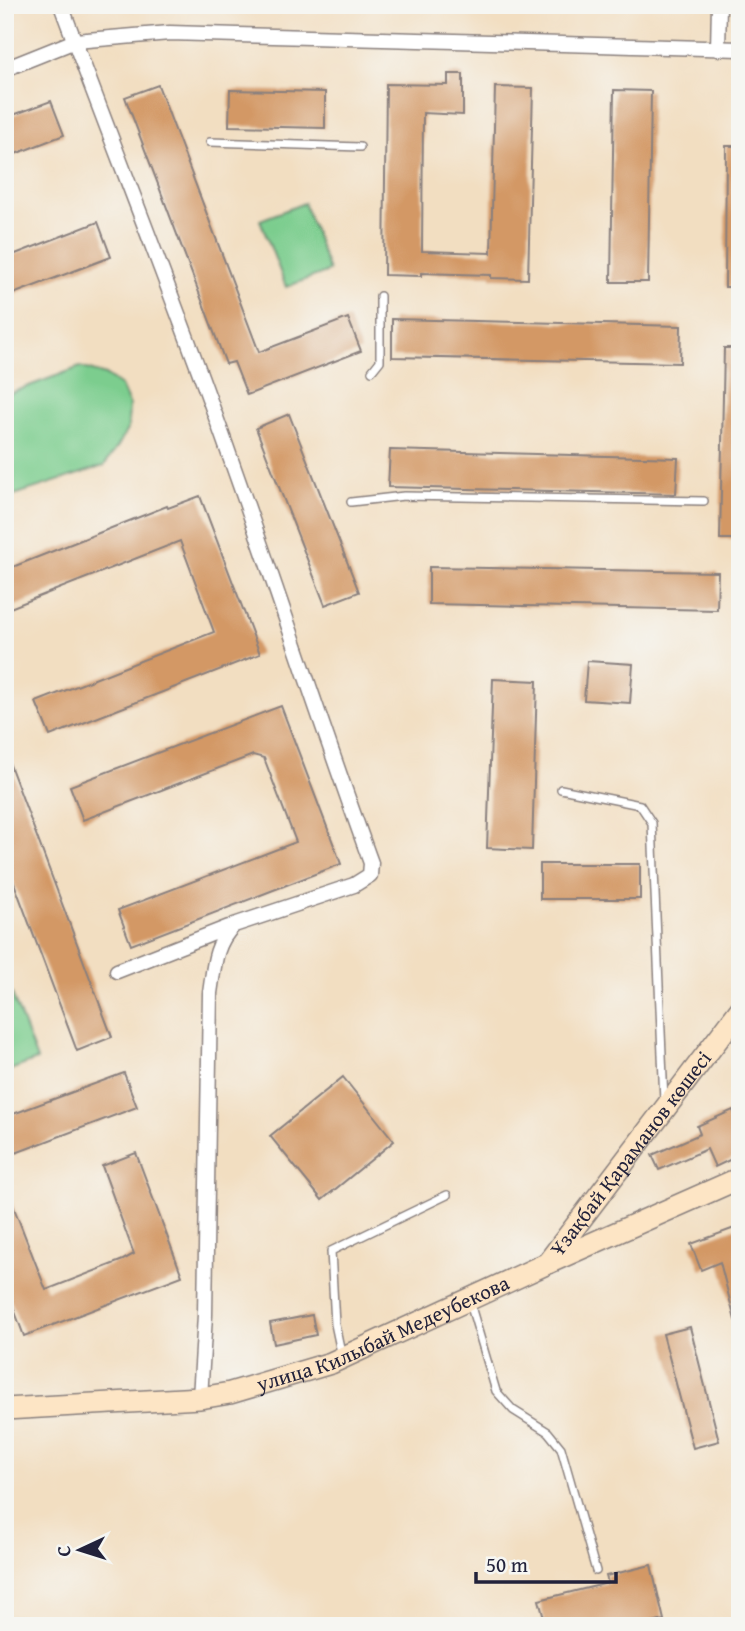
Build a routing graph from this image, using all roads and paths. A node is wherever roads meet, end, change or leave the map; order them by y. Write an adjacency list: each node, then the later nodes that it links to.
1 (61, 5): 3 (street)
2 (719, 5): 4 (street)
3 (75, 41): 4 (street); 6 (street); 14 (street)
4 (718, 48): 5 (street)
5 (740, 49)
6 (5, 69)
7 (210, 142): 8 (lane)
8 (360, 147)
9 (380, 296): 10 (lane)
10 (372, 371)
11 (704, 501): 12 (lane)
12 (351, 502)
13 (561, 789): 17 (lane)
14 (234, 926): 15 (street); 23 (street)
15 (117, 971)
16 (740, 1010): 17 (main road, Ұзақбай Қараманов көшесі)
17 (665, 1109): 20 (main road, Ұзақбай Қараманов көшесі)
18 (740, 1178): 20 (main road, улица Килыбай Медеубекова)
19 (447, 1195): 22 (lane)
20 (548, 1263): 21 (main road, улица Килыбай Медеубекова)
21 (468, 1299): 22 (main road, улица Килыбай Медеубекова); 25 (lane)
22 (342, 1357): 23 (main road, улица Килыбай Медеубекова)
23 (200, 1398): 24 (main road, улица Килыбай Медеубекова)
24 (5, 1409)
25 (596, 1571)

